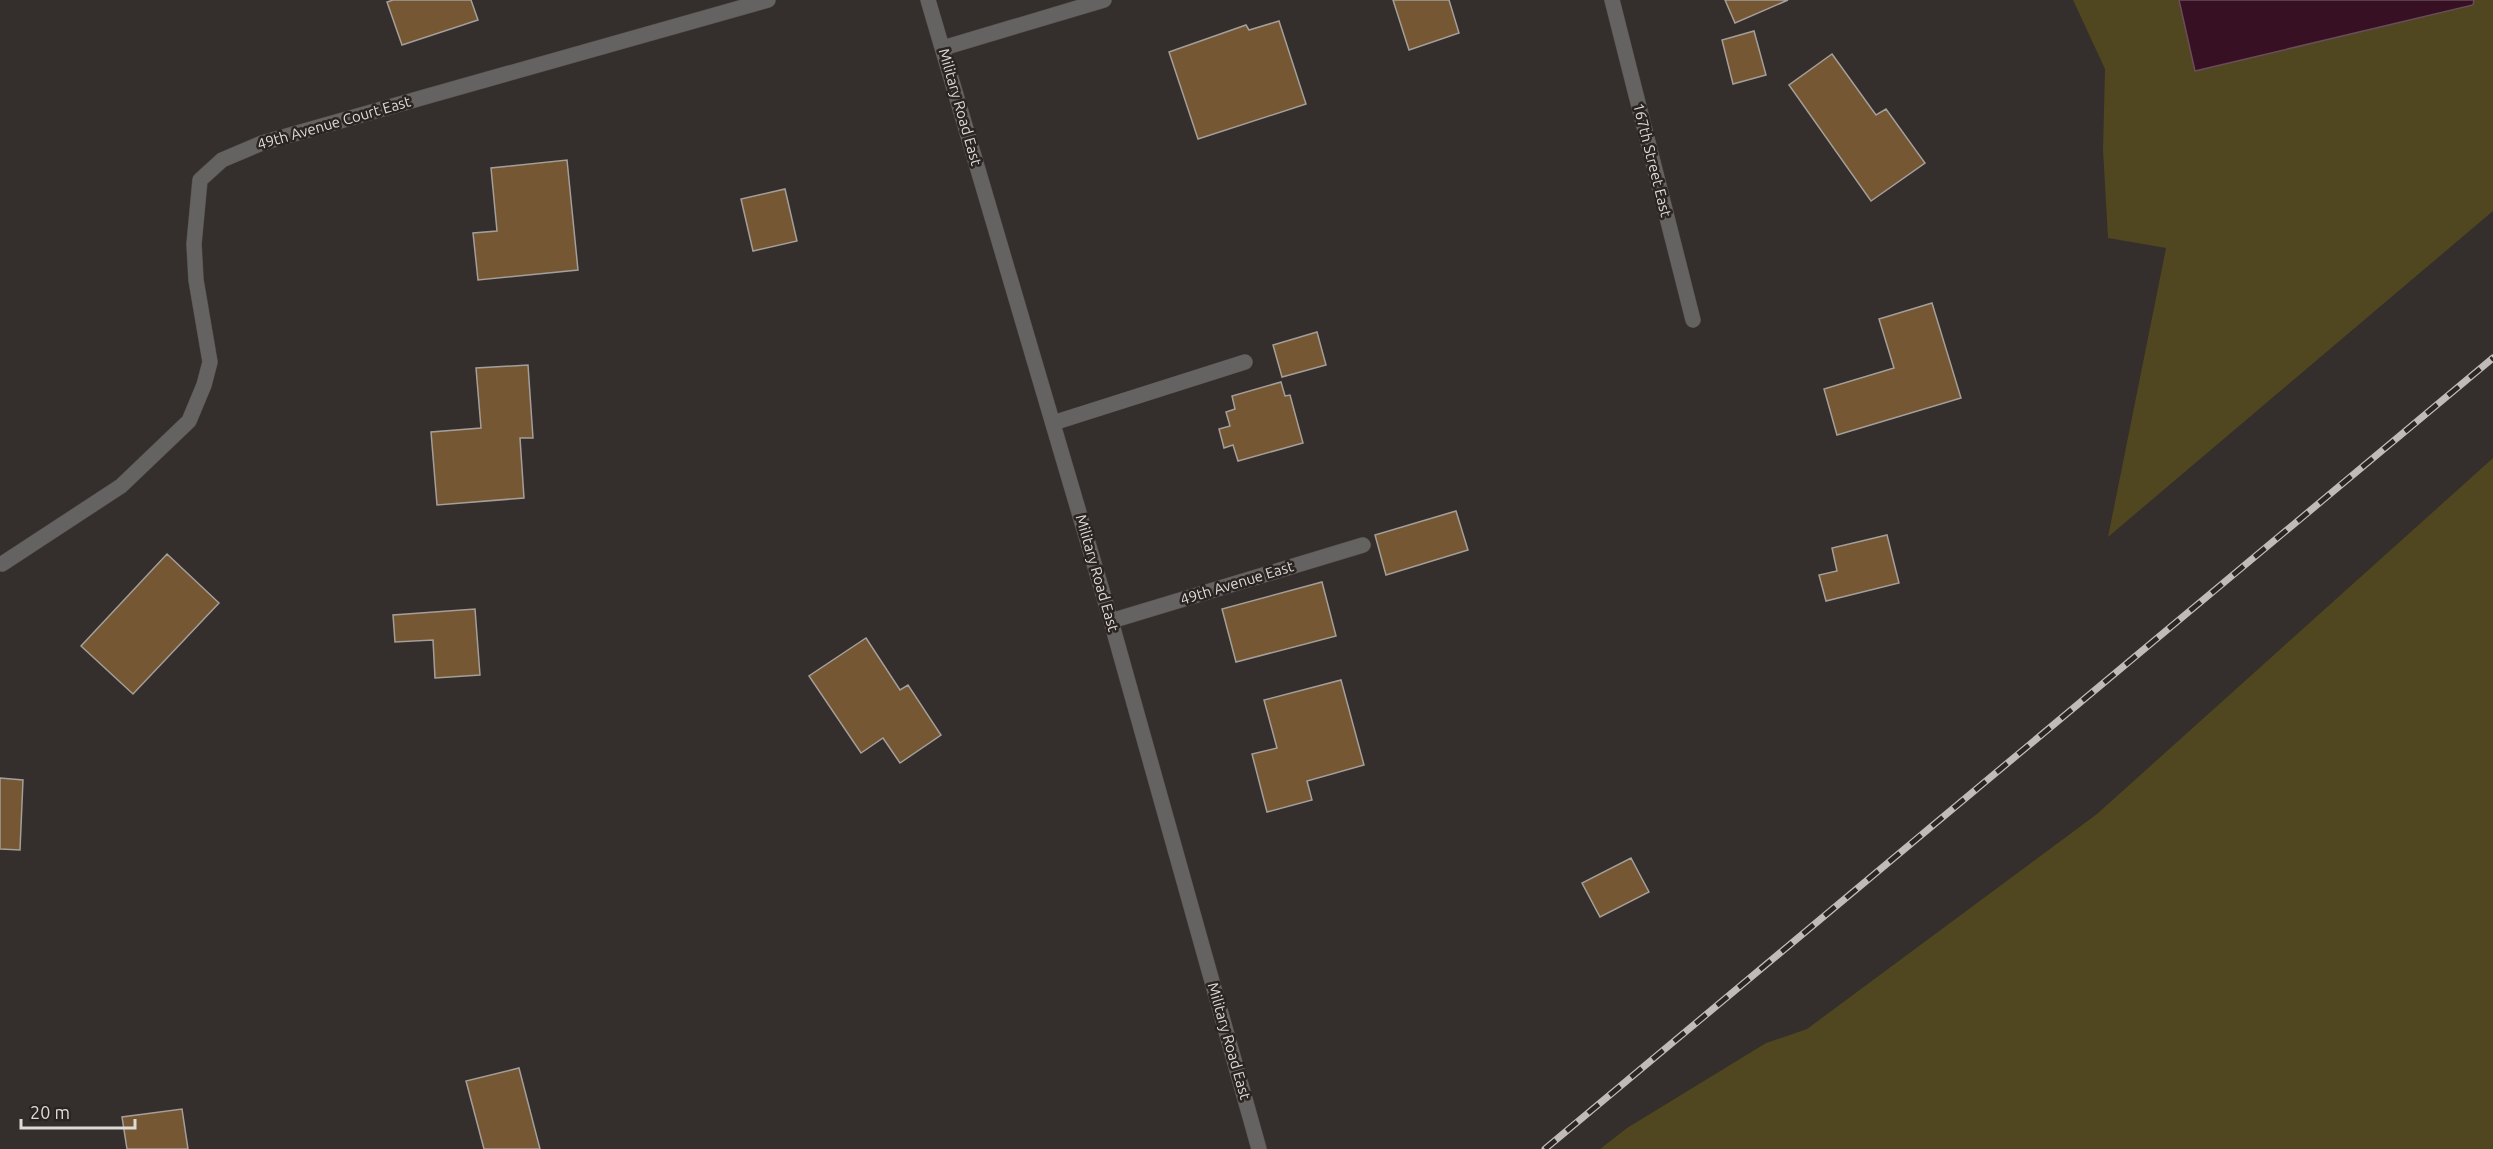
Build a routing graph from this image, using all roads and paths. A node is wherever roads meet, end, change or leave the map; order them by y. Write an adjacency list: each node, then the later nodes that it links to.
1 (768, 0): 10 (street, 49th Avenue Court East)
2 (928, 0): 5 (street, Military Road East)
3 (1104, 0): 5 (street)
4 (1612, 0): 6 (street, 167th Street East)
5 (943, 48): 8 (street, Military Road East)
6 (1693, 320)
7 (1245, 362): 8 (street)
8 (1053, 423): 11 (street, Military Road East)
9 (1363, 545): 11 (street, 49th Avenue East)
10 (2, 564)
11 (1111, 621): 12 (street, Military Road East)
12 (1259, 1149)

